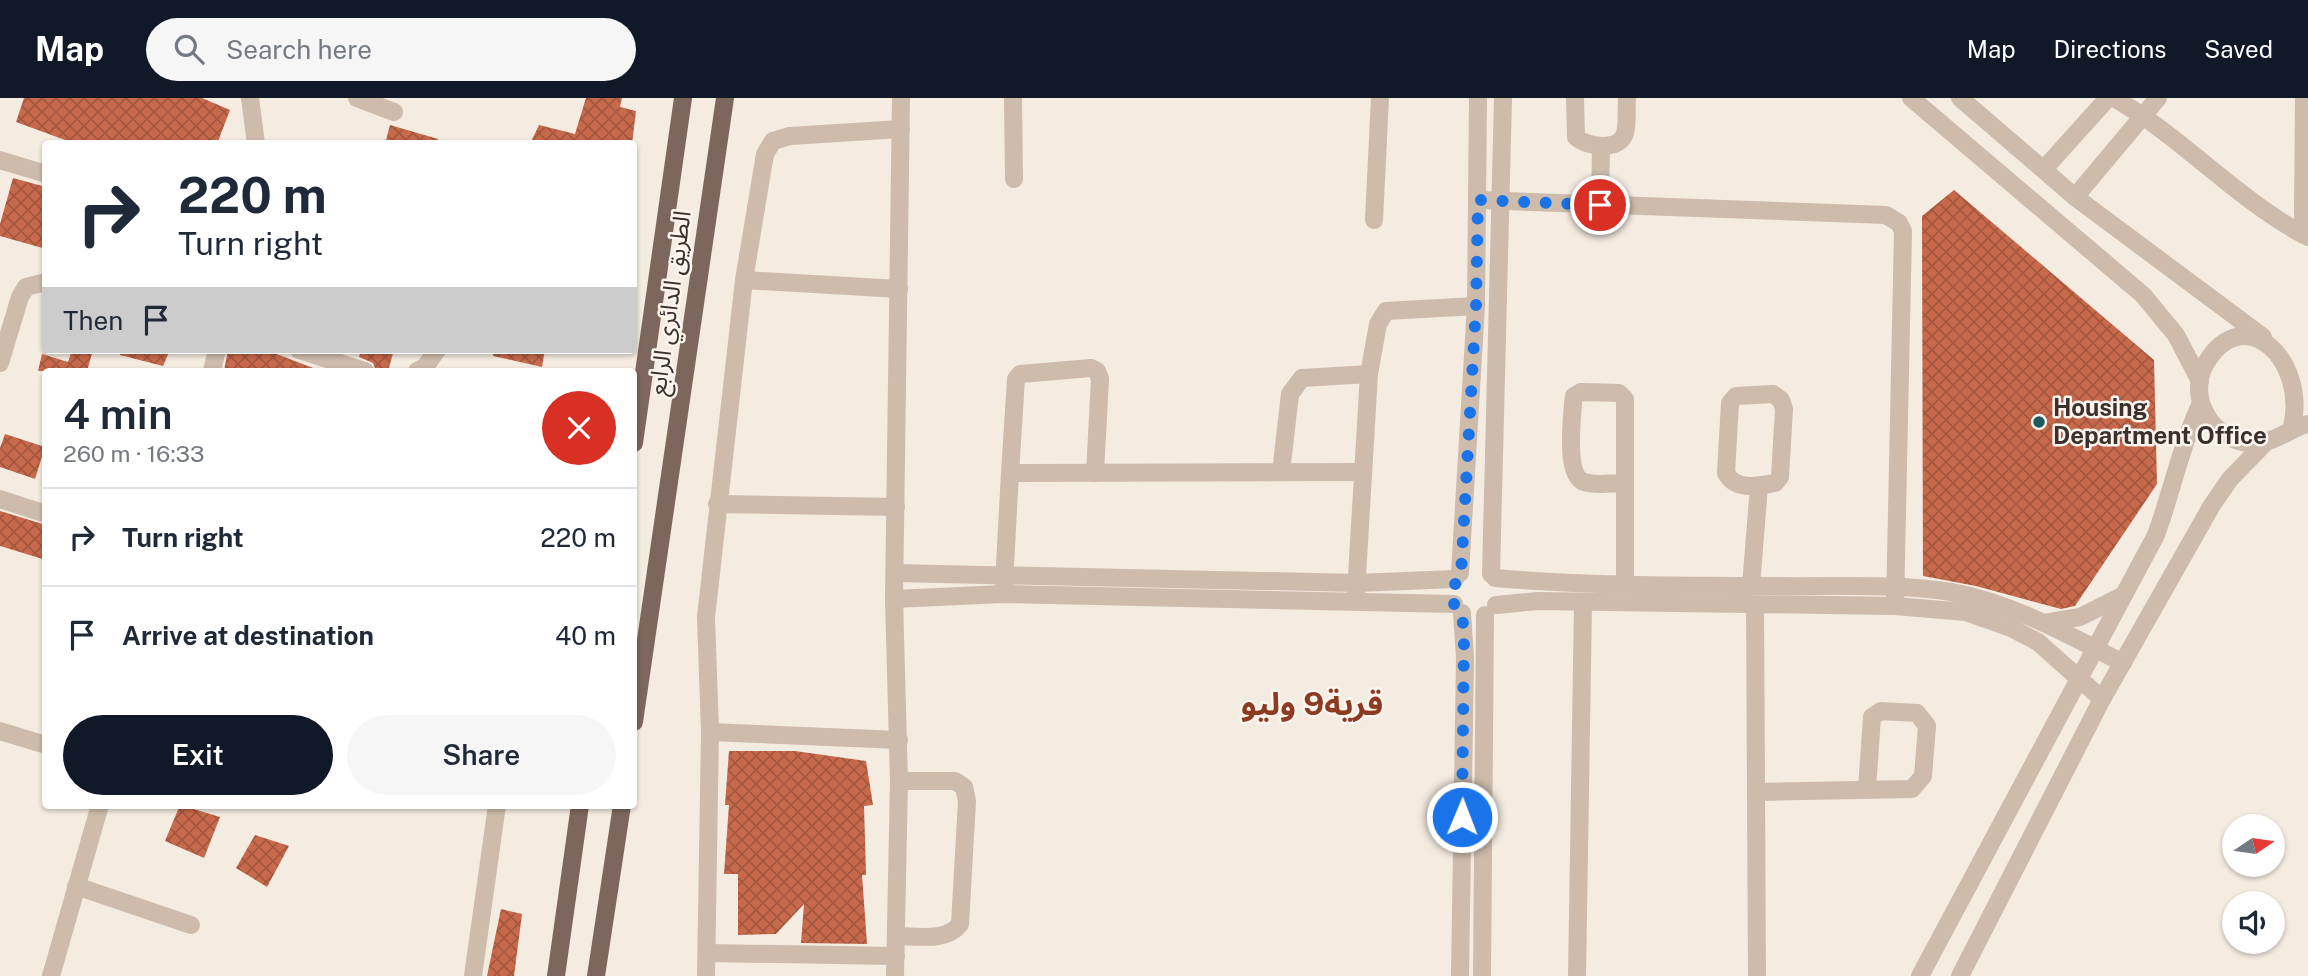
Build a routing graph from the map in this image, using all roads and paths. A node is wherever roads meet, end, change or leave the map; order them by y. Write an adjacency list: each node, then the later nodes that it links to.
1 (250, 98): 21 (street)
2 (357, 98): 18 (street)
3 (682, 98): 47 (main road, الطريق الدائري الرابع)
4 (724, 98): 82 (main road, الطريق الدائري الرابع)
5 (901, 98): 20 (street)
6 (1013, 98): 27 (street)
7 (1380, 98): 32 (street)
8 (1478, 98): 29 (street)
9 (1503, 98): 30 (street)
10 (1575, 98): 22 (street)
11 (1627, 98): 22 (street)
12 (1911, 98): 45 (street)
13 (1960, 98): 25 (street)
14 (2108, 98): 25 (street)
15 (2114, 98): 19 (street)
16 (2158, 98): 19 (street)
17 (2304, 98): 23 (street)
18 (394, 112)
19 (2143, 116): 28 (street); 33 (street)
20 (901, 129): 34 (street); 36 (street)
21 (255, 140)
22 (1601, 146): 31 (street)
23 (2306, 146): 33 (street)
24 (0, 160): 26 (street)
25 (2044, 169): 28 (street)
26 (42, 173)
27 (1014, 179)
28 (2075, 197): 38 (street)
29 (1478, 200): 30 (street); 37 (street)
30 (1502, 201): 31 (street); 63 (street)
31 (1600, 205): 66 (street)
32 (1374, 220)
33 (2306, 236)
34 (744, 280): 36 (street); 57 (street)
35 (42, 283): 41 (street)
36 (899, 289): 58 (street)
37 (1476, 306): 44 (street); 62 (street)
38 (2263, 337): 45 (street); 48 (street)
39 (312, 354): 42 (street)
40 (434, 354): 43 (street)
41 (0, 363)
42 (356, 368)
43 (423, 368)
44 (1369, 374): 50 (street); 51 (street)
45 (2200, 381): 46 (street)
46 (2201, 403): 49 (street); 69 (street)
47 (637, 421)
48 (2300, 425): 49 (street)
49 (2266, 442): 79 (street)
50 (1281, 472): 51 (street); 52 (street)
51 (1363, 472): 67 (street)
52 (1094, 473): 53 (street); 53 (street)
53 (1010, 474): 61 (street)
54 (1623, 483): 54 (street); 64 (street)
55 (1759, 486): 55 (street); 65 (street)
56 (0, 499): 59 (street)
57 (717, 504): 58 (street); 85 (street)
58 (896, 507): 60 (street)
59 (42, 513)
60 (895, 573): 61 (street); 70 (street)
61 (1004, 574): 67 (street); 68 (street)
62 (1458, 576): 63 (street); 67 (street); 74 (street)
63 (1493, 576): 64 (street); 75 (street)
64 (1625, 584): 65 (street)
65 (1751, 586): 66 (street)
66 (1896, 587): 73 (street); 76 (street)
67 (1356, 591): 68 (street); 74 (street)
68 (1003, 594): 70 (street)
69 (2124, 595): 76 (street); 78 (street)
70 (894, 598): 86 (street)
71 (1583, 603): 72 (street); 75 (street); 108 (street)
72 (1755, 605): 73 (street); 90 (street)
73 (1895, 606): 77 (street)
74 (1458, 609): 75 (street); 106 (street)
75 (1491, 610): 107 (street)
76 (2044, 623): 78 (street)
77 (2038, 642): 80 (street); 83 (street)
78 (2096, 649): 79 (street); 80 (street)
79 (2123, 663): 81 (street)
80 (2079, 677): 81 (street); 83 (street)
81 (2102, 699): 111 (street)
82 (637, 701)
83 (2064, 704): 110 (street)
84 (0, 731): 87 (street)
85 (710, 732): 86 (street); 98 (street)
86 (899, 740): 88 (street)
87 (42, 744)
88 (899, 781): 97 (street); 97 (street)
89 (1867, 789): 89 (street); 90 (street)
90 (1758, 792): 109 (street)
91 (99, 809): 95 (street)
92 (496, 809): 101 (street)
93 (579, 809): 102 (main road)
94 (621, 809): 103 (main road)
95 (76, 886): 96 (street); 100 (street)
96 (191, 925)
97 (897, 936): 99 (street)
98 (707, 953): 99 (street); 104 (street)
99 (896, 957): 105 (street)
100 (51, 976)
101 (473, 976)
102 (556, 976)
103 (596, 976)
104 (706, 976)
105 (895, 976)
106 (1460, 976)
107 (1482, 976)
108 (1577, 976)
109 (1757, 976)
110 (1920, 976)
111 (1960, 976)

